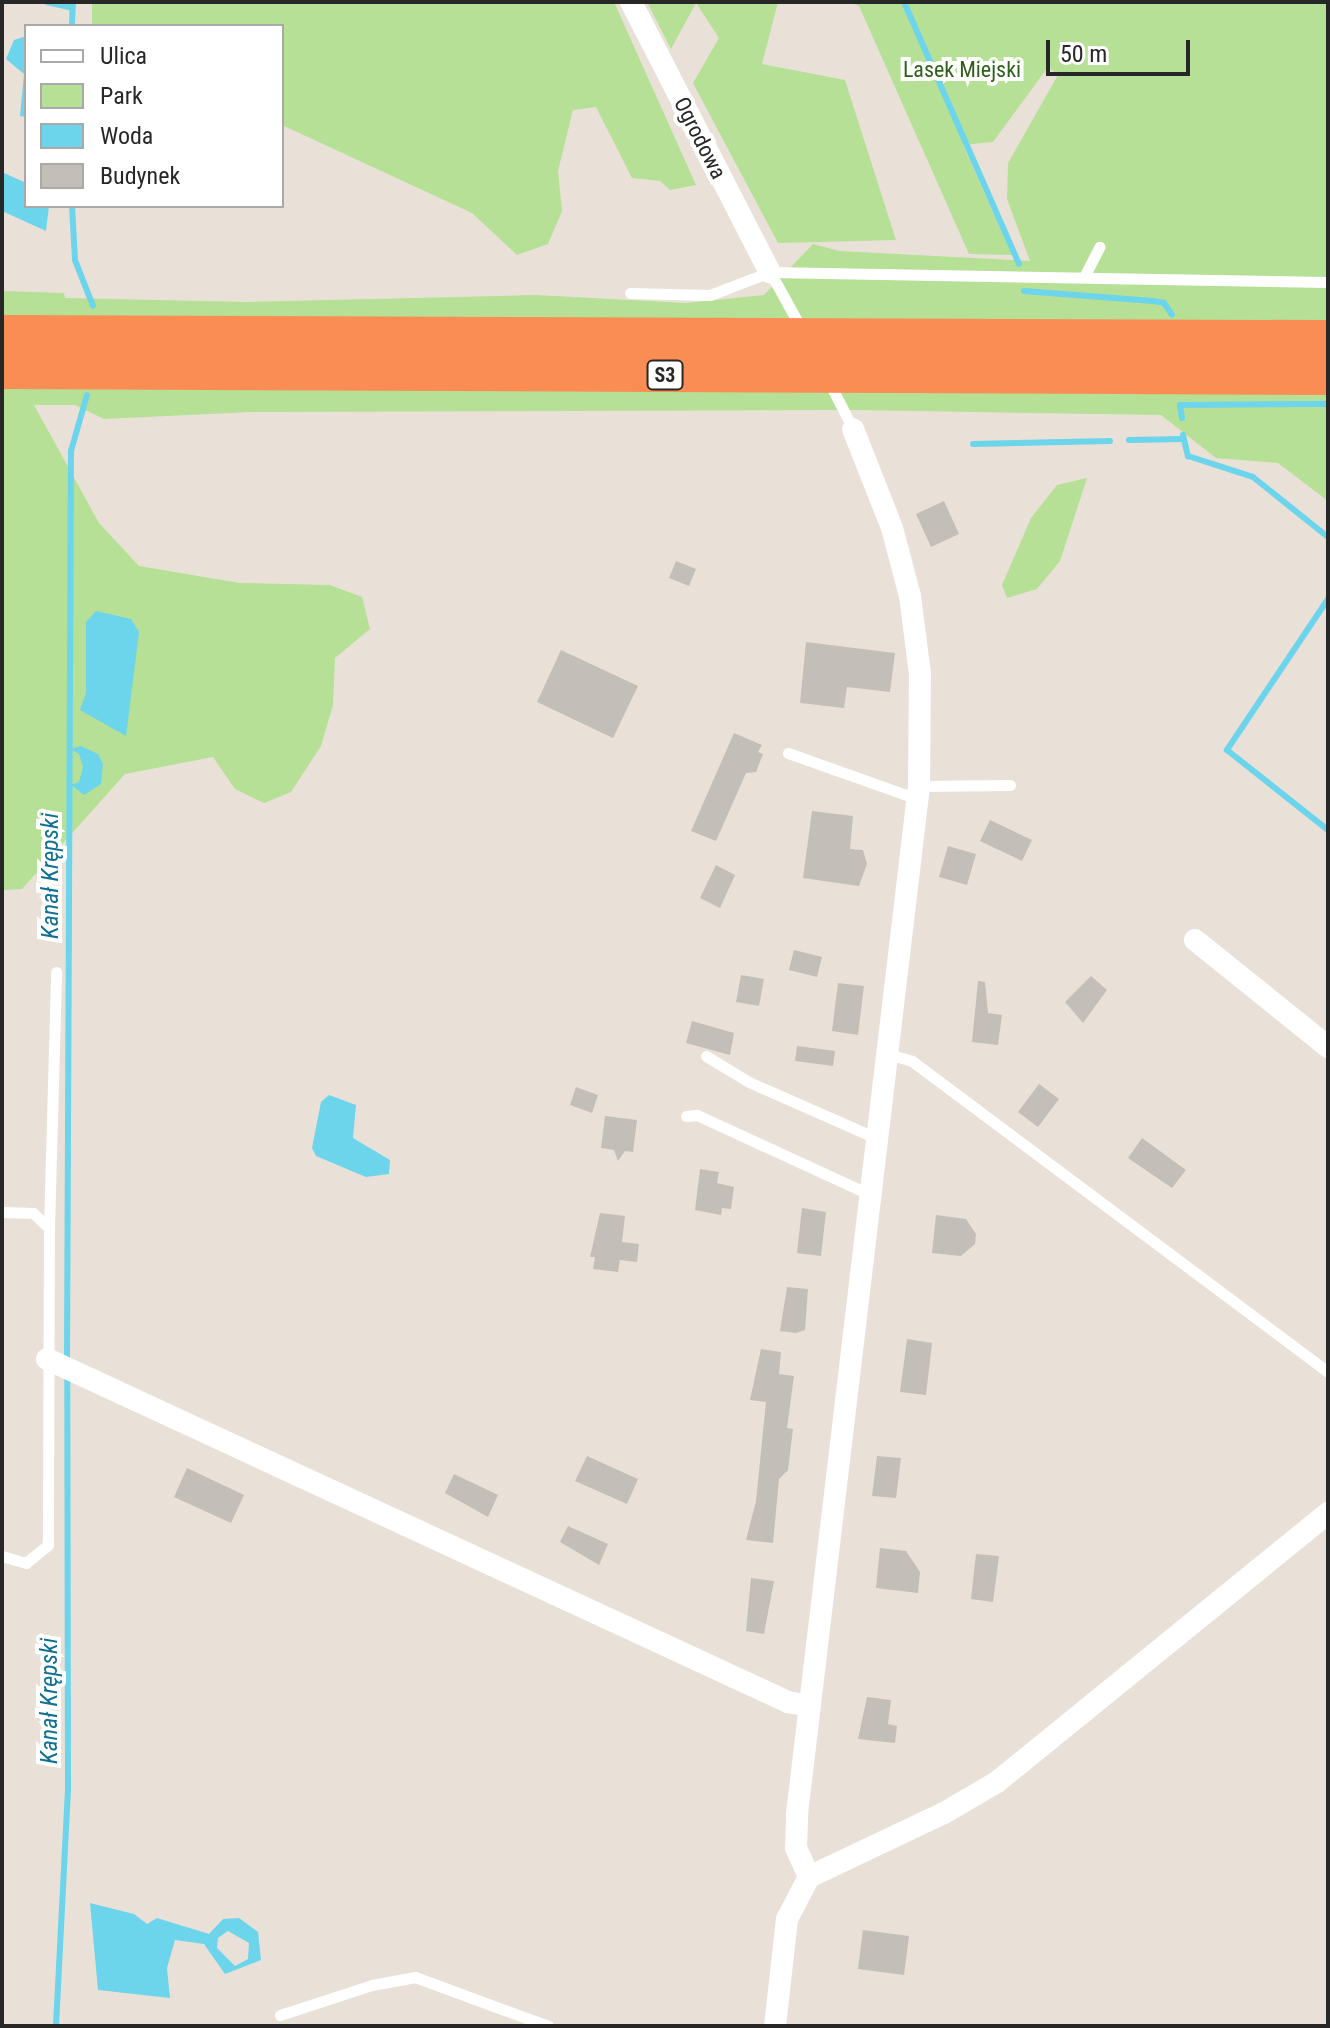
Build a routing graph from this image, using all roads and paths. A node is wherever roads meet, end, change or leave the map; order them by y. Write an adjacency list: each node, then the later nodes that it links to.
1 (631, 2): 3 (street, Ogrodowa)
2 (1099, 247): 4 (lane)
3 (770, 272): 4 (lane); 6 (lane); 9 (lane)
4 (1084, 277): 5 (lane)
5 (1328, 282)
6 (630, 293)
7 (2, 335): 9 (highway, S3)
8 (1328, 340): 9 (highway, S3)
9 (817, 356): 10 (highway, S3); 11 (highway, S3); 12 (lane)
10 (2, 369)
11 (1328, 375)
12 (853, 429): 15 (street)
13 (788, 753): 15 (lane)
14 (1010, 785): 15 (lane)
15 (918, 792): 19 (street)
16 (1195, 940): 18 (street)
17 (56, 972): 25 (lane)
18 (1328, 1047)
19 (888, 1054): 22 (street); 27 (lane)
20 (706, 1056): 22 (lane)
21 (686, 1116): 23 (lane)
22 (879, 1140): 23 (street)
23 (872, 1195): 30 (street)
24 (2, 1212): 25 (lane)
25 (49, 1228): 26 (lane)
26 (47, 1359): 29 (lane); 30 (street)
27 (1328, 1372)
28 (1328, 1513): 31 (street)
29 (2, 1556)
30 (810, 1706): 31 (street)
31 (809, 1877): 34 (street)
32 (280, 2015): 33 (lane)
33 (548, 2026)
34 (775, 2026)

